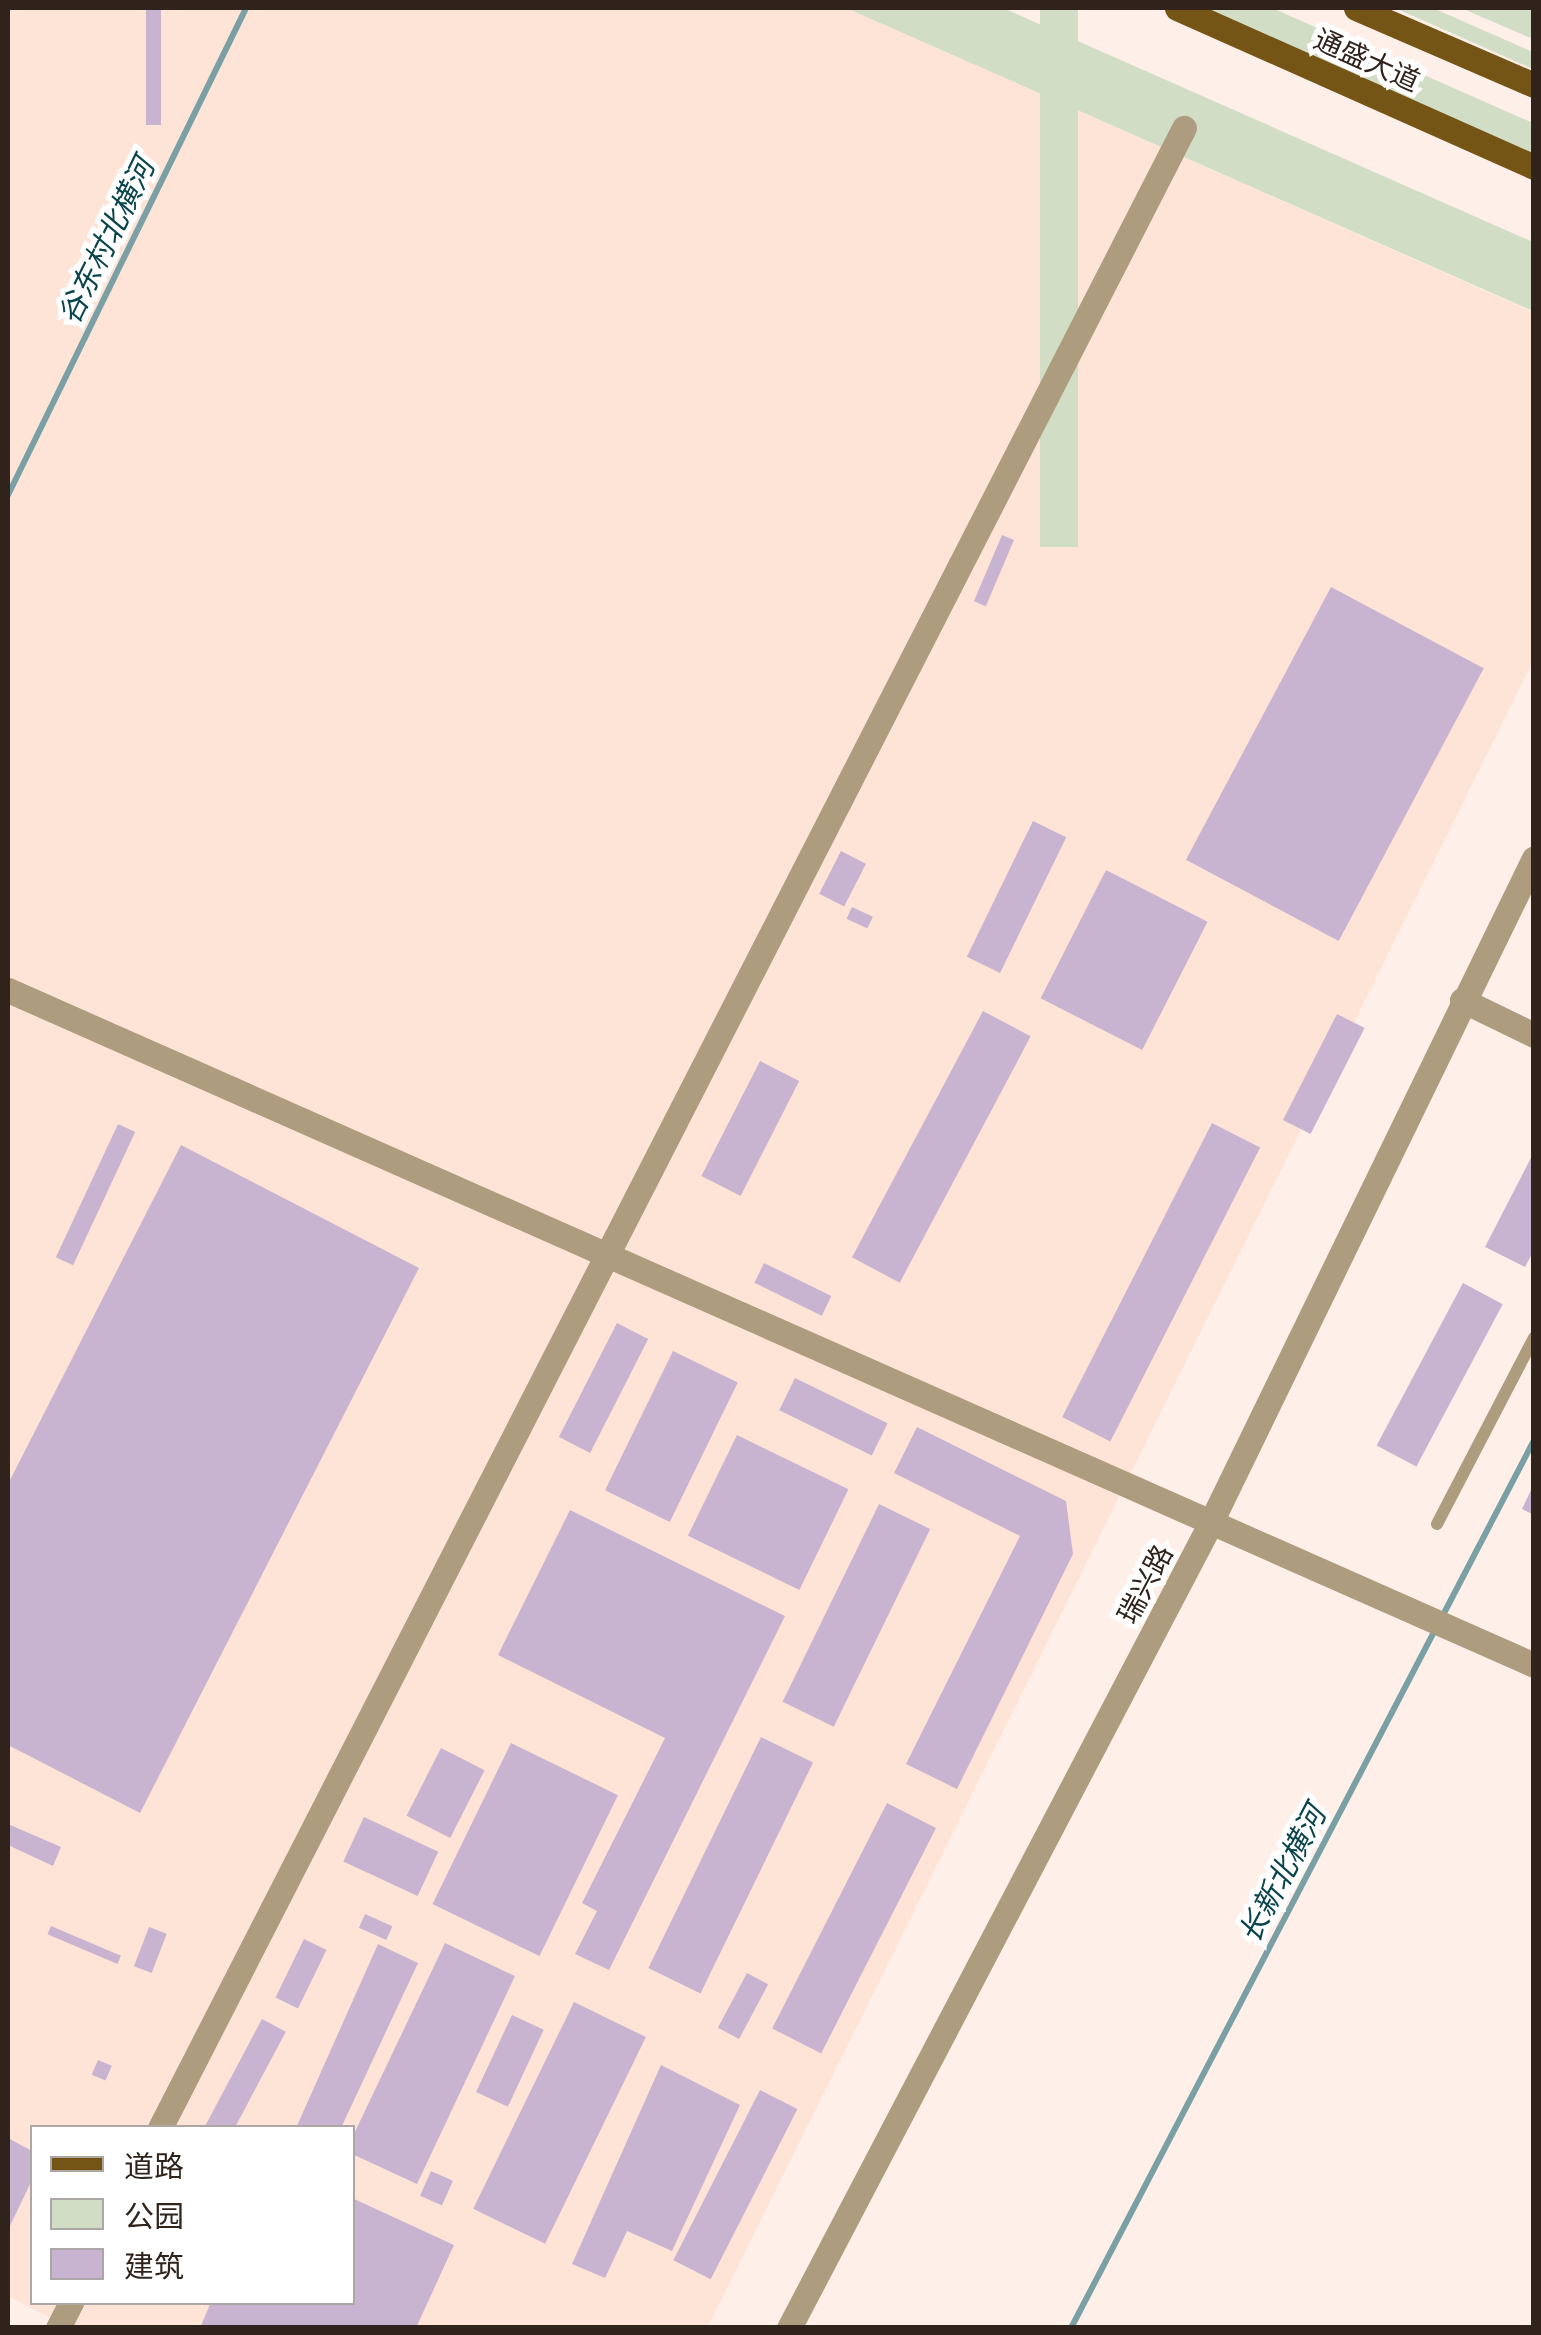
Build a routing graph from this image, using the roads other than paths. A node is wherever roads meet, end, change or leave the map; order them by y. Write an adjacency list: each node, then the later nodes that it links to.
1 (1177, 8): 5 (main road, 通盛大道)
2 (1356, 8): 3 (main road, 通盛大道)
3 (1534, 85)
4 (1184, 128): 10 (street)
5 (1534, 167)
6 (1534, 858): 8 (street, 瑞兴路)
7 (8, 990): 10 (street)
8 (1462, 1000): 9 (street); 12 (street, 瑞兴路)
9 (1534, 1035)
10 (606, 1256): 12 (street); 15 (street)
11 (1534, 1338): 13 (lane)
12 (1211, 1522): 14 (street); 18 (street, 瑞兴路)
13 (1437, 1524)
14 (1534, 1665)
15 (162, 2125)
16 (70, 2305): 17 (street)
17 (58, 2328)
18 (789, 2328)

